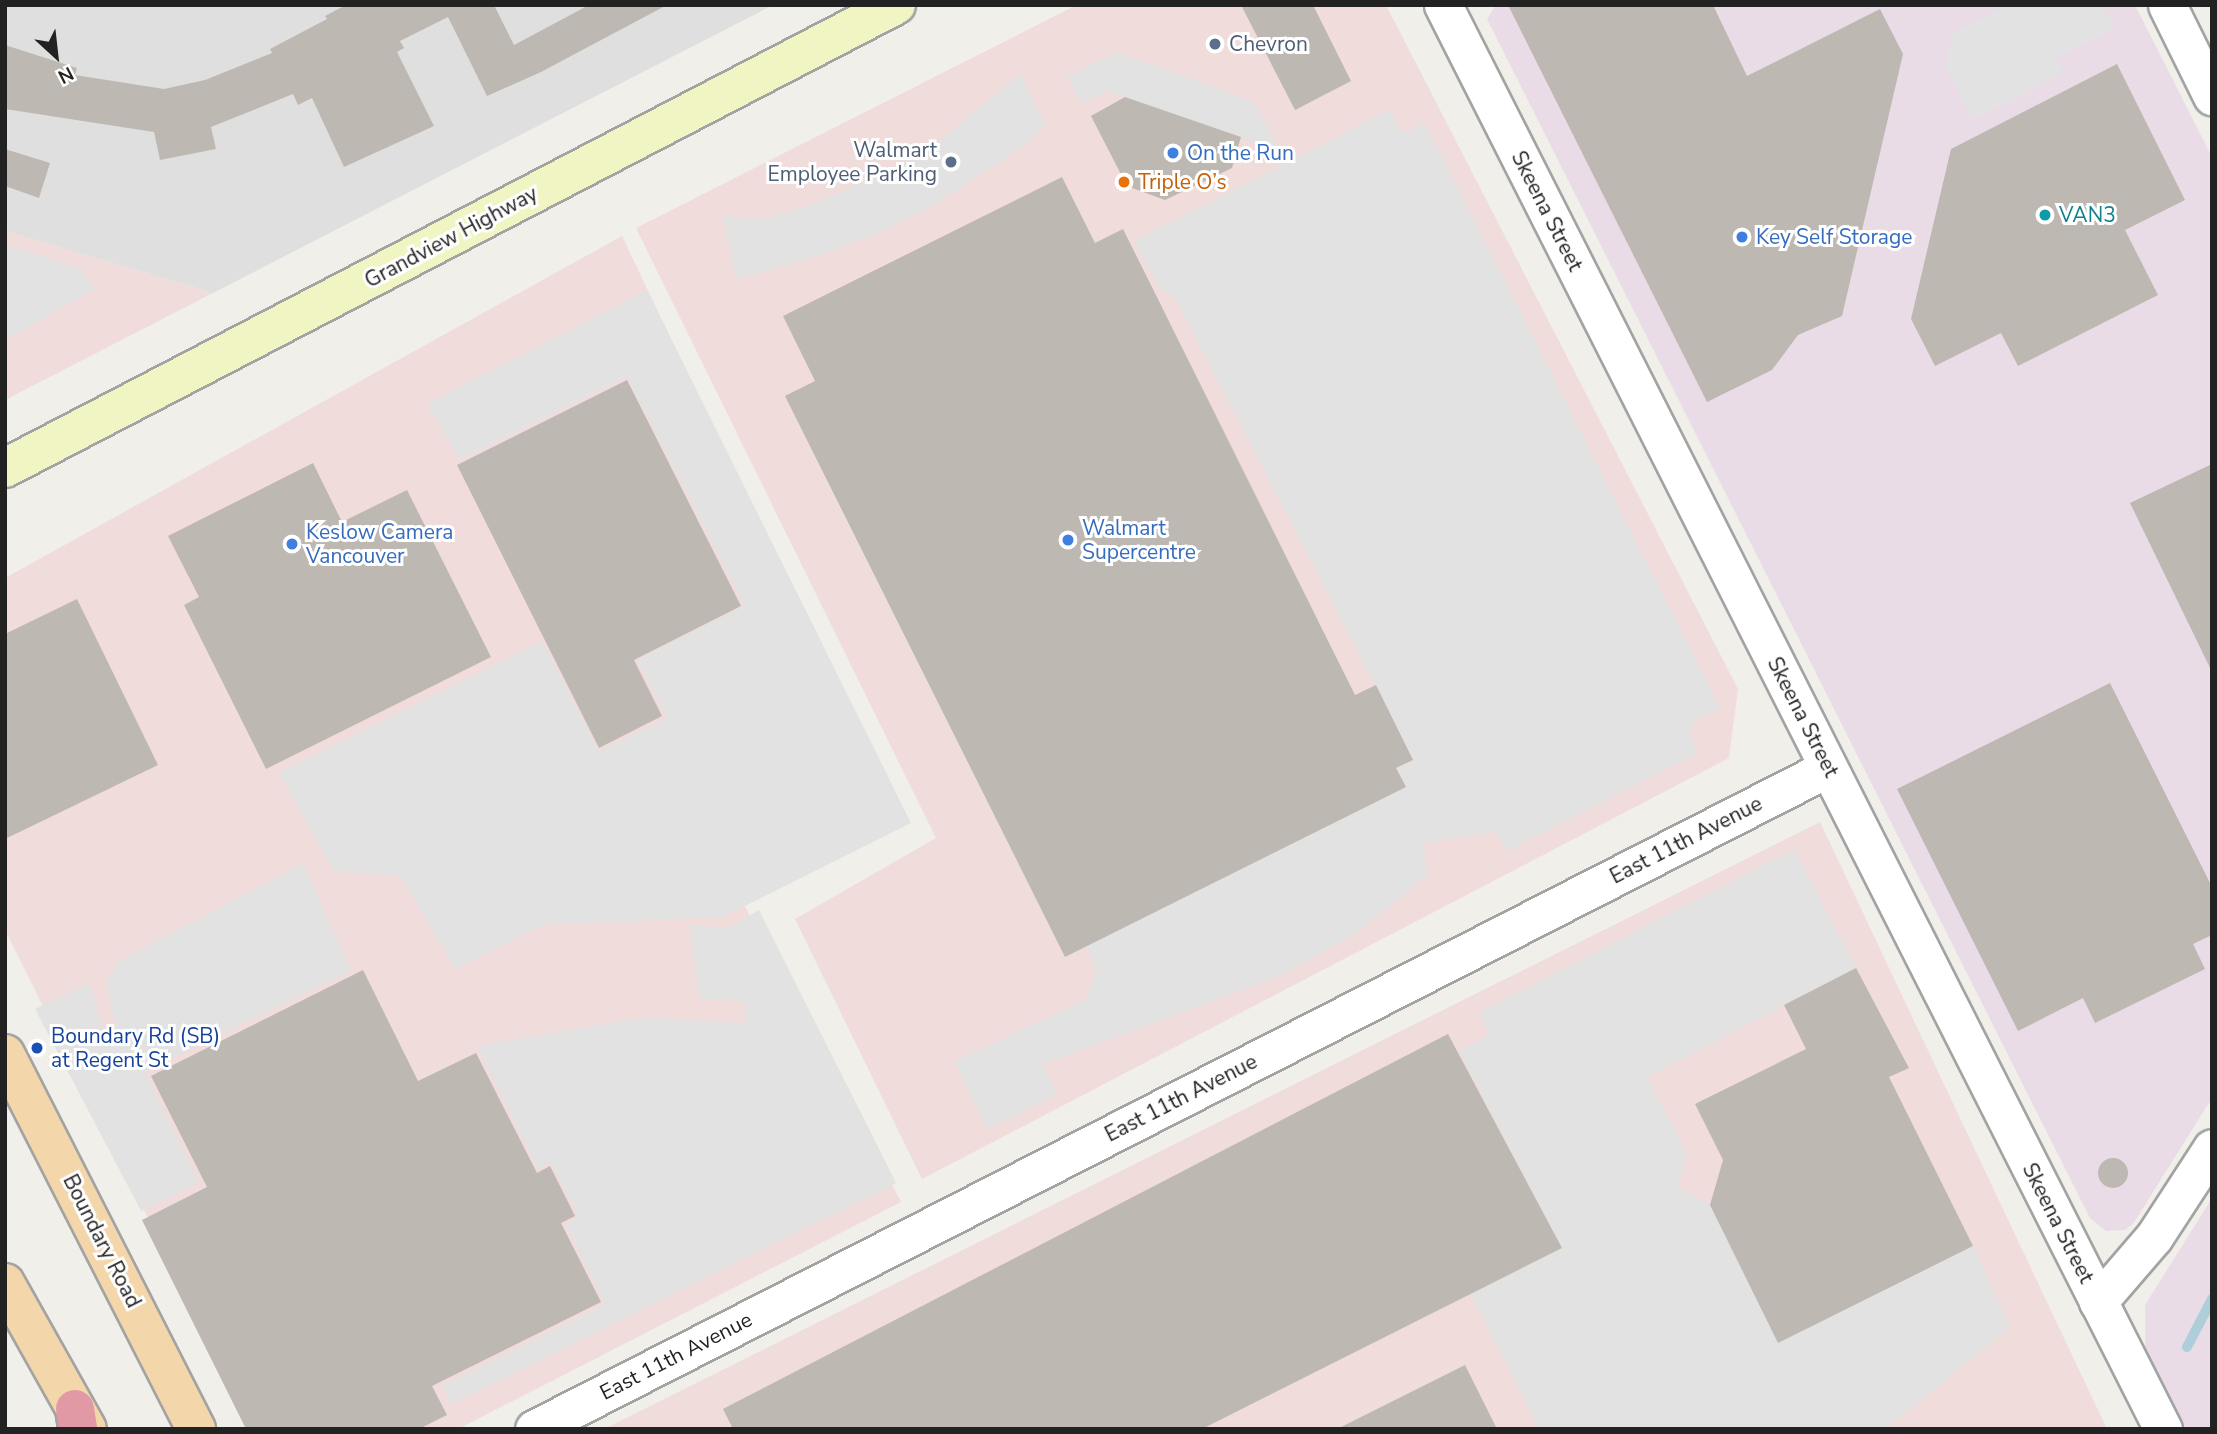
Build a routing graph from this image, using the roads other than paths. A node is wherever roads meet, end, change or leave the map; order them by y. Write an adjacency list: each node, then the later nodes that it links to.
1 (896, 5): 5 (main road, Grandview Highway)
2 (1443, 5): 6 (street, Skeena Street)
3 (2166, 5): 4 (street)
4 (2212, 96)
5 (5, 468)
6 (1828, 768): 11 (street, Skeena Street); 14 (street, East 11th Avenue)
7 (5, 1054): 8 (main road, Boundary Road)
8 (22, 1113): 13 (main road, Boundary Road)
9 (2212, 1148): 11 (street)
10 (5, 1283): 12 (main road)
11 (2098, 1303): 15 (street, Skeena Street)
12 (80, 1422)
13 (196, 1429)
14 (534, 1429)
15 (2162, 1429)

